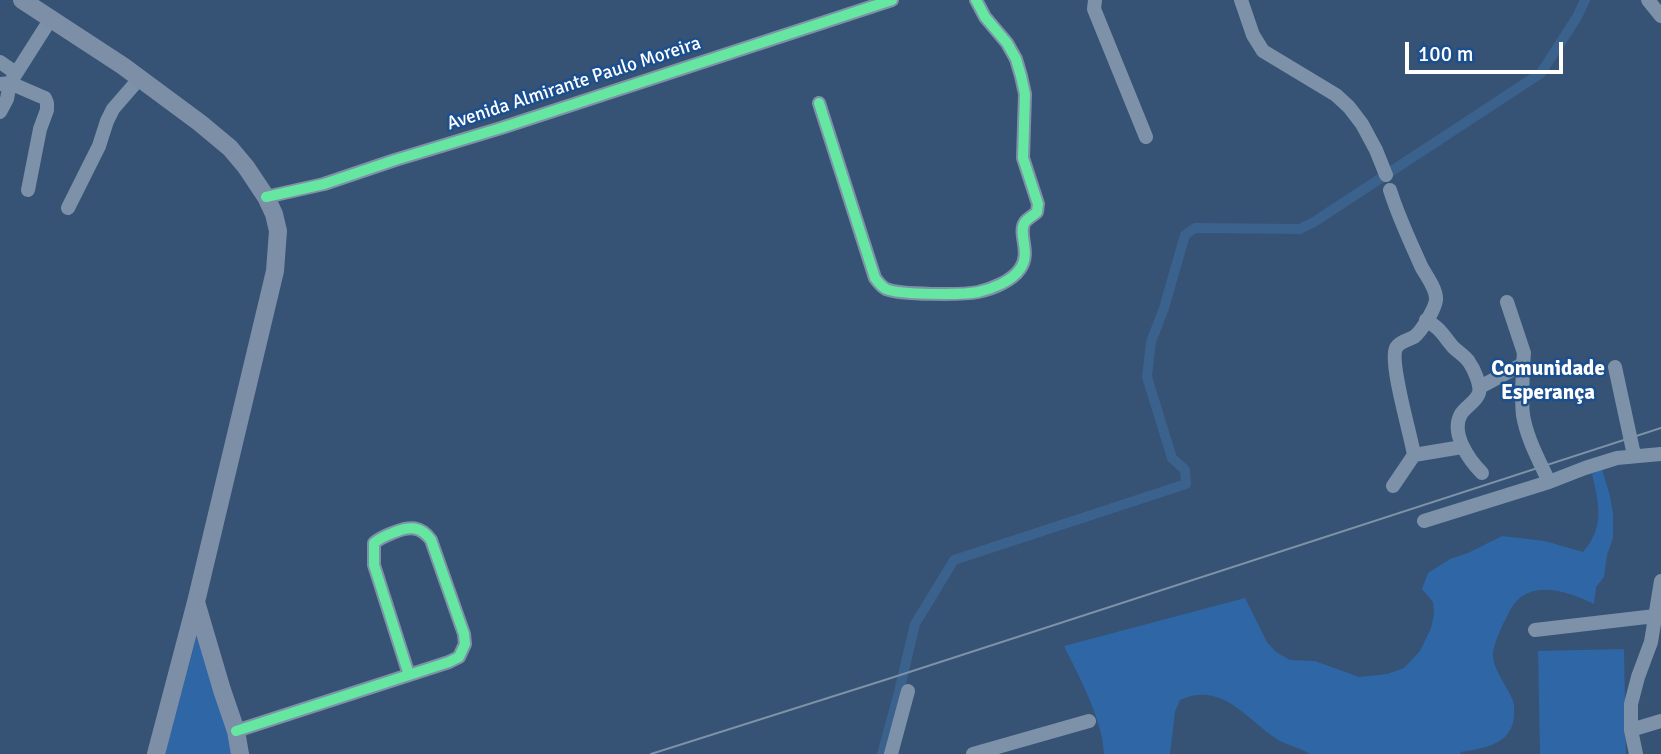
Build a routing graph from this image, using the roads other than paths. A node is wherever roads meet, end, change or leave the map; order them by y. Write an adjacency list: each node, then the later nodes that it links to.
1 (22, 0): 8 (main road)
2 (892, 0): 18 (street, Avenida Almirante Paulo Moreira)
3 (976, 0): 12 (street)
4 (1095, 0): 14 (street)
5 (1241, 0): 15 (street)
6 (1648, 0): 7 (street)
7 (1661, 16)
8 (50, 20): 10 (main road); 11 (street)
9 (0, 62): 11 (street)
10 (139, 79): 18 (main road); 19 (street)
11 (9, 80): 13 (street); 16 (street)
12 (819, 103)
13 (0, 112)
14 (1146, 137)
15 (1386, 175)
16 (29, 190)
17 (1390, 190): 21 (street)
18 (266, 197): 34 (main road)
19 (68, 208)
20 (1507, 302): 22 (street)
21 (1426, 320): 24 (street); 27 (street)
22 (1523, 364): 24 (street); 30 (street)
23 (1615, 367): 28 (street)
24 (1480, 387): 25 (street)
25 (1462, 447): 27 (street); 29 (street)
26 (1661, 454): 28 (street)
27 (1413, 455): 31 (street)
28 (1634, 455): 30 (street)
29 (1482, 472)
30 (1549, 482): 32 (street)
31 (1393, 486)
32 (1424, 521)
33 (1661, 581): 35 (street)
34 (196, 602): 43 (main road); 44 (main road)
35 (1655, 616): 36 (street); 37 (street)
36 (1535, 629)
37 (1656, 641): 42 (street)
38 (409, 675): 38 (street); 43 (street)
39 (908, 691): 46 (street)
40 (1089, 721): 47 (street)
41 (1661, 721): 42 (street)
42 (1631, 730): 48 (street)
43 (236, 731): 45 (main road)
44 (156, 754)
45 (240, 754)
46 (891, 754)
47 (973, 754)
48 (1636, 754)

